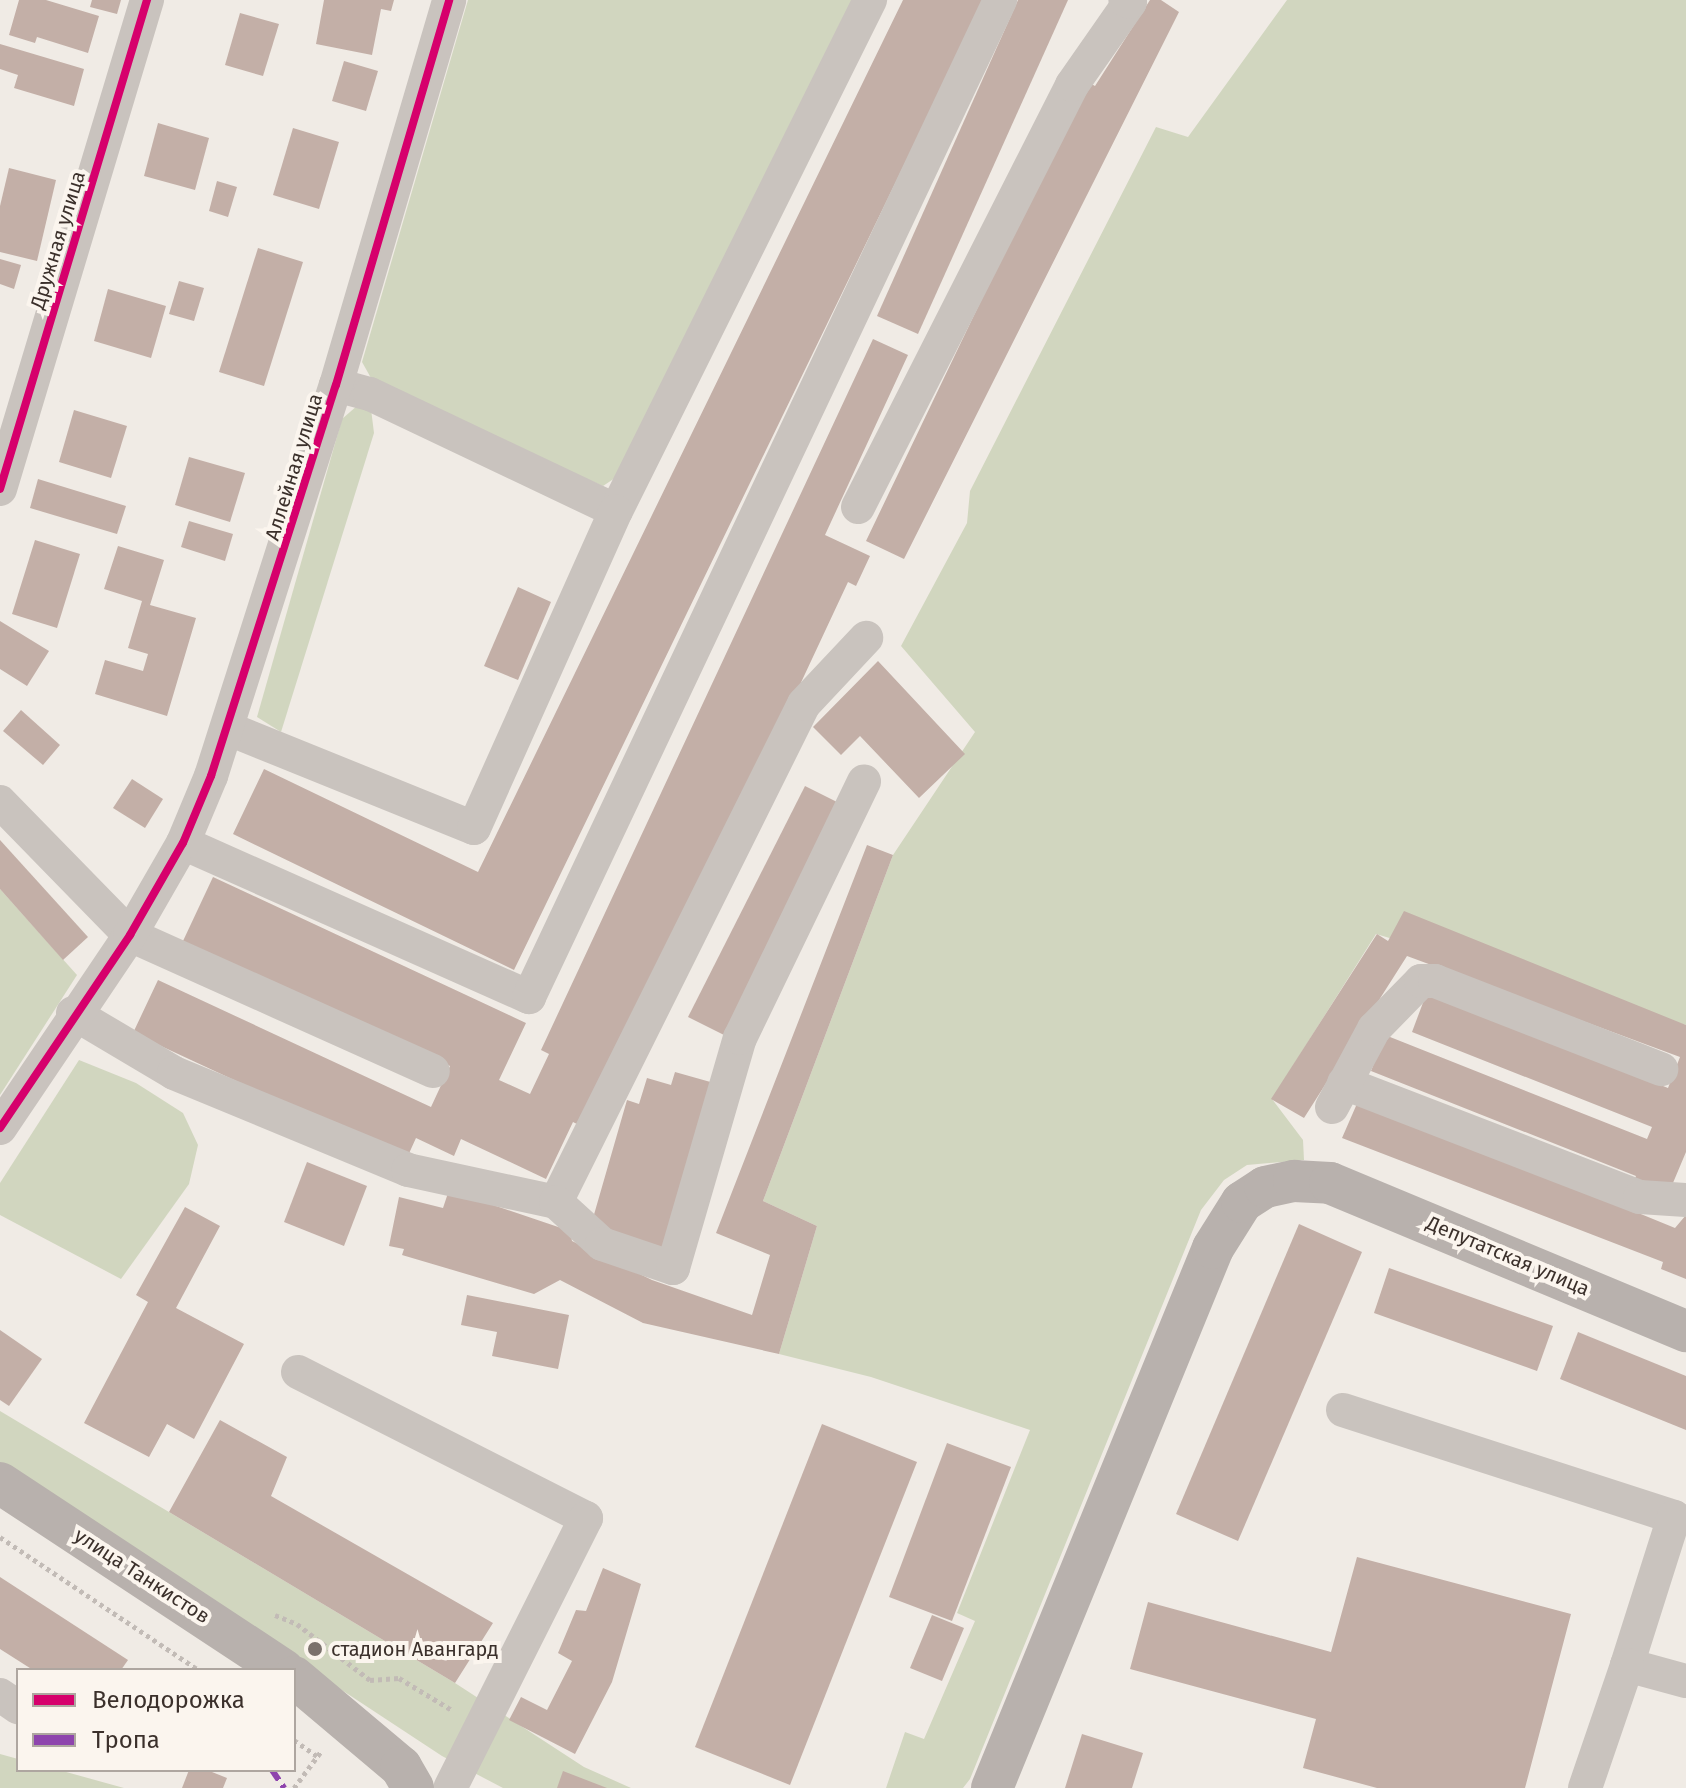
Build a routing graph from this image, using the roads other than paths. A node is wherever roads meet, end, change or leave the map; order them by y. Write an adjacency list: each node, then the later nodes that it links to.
1 (147, 0): 7 (street, Дружная улица)
2 (449, 0): 6 (street, Аллейная улица)
3 (870, 0): 9 (street)
4 (1000, 0): 14 (street)
5 (1125, 0): 8 (street)
6 (336, 385): 9 (street); 11 (street, Аллейная улица)
7 (0, 489)
8 (858, 507)
9 (616, 511): 11 (street)
10 (866, 638): 21 (street)
11 (229, 729): 14 (street, Аллейная улица)
12 (864, 781): 21 (street)
13 (0, 802): 15 (street)
14 (183, 843): 15 (street, Аллейная улица)
15 (130, 935): 16 (street, Аллейная улица); 18 (street)
16 (73, 1013): 19 (street, Аллейная улица); 21 (street)
17 (1661, 1069): 20 (street)
18 (433, 1071)
19 (0, 1128)
20 (1686, 1200)
21 (556, 1202)
22 (1686, 1331): 33 (main road, Депутатская улица)
23 (298, 1372): 32 (street)
24 (1343, 1410): 26 (street)
25 (0, 1483): 28 (main road, улица Танкистов)
26 (1680, 1519): 27 (street)
27 (1627, 1665): 30 (street); 34 (street)
28 (281, 1668)
29 (296, 1679): 31 (main road)
30 (1686, 1681)
31 (413, 1788)
32 (450, 1788)
33 (992, 1788)
34 (1585, 1788)

